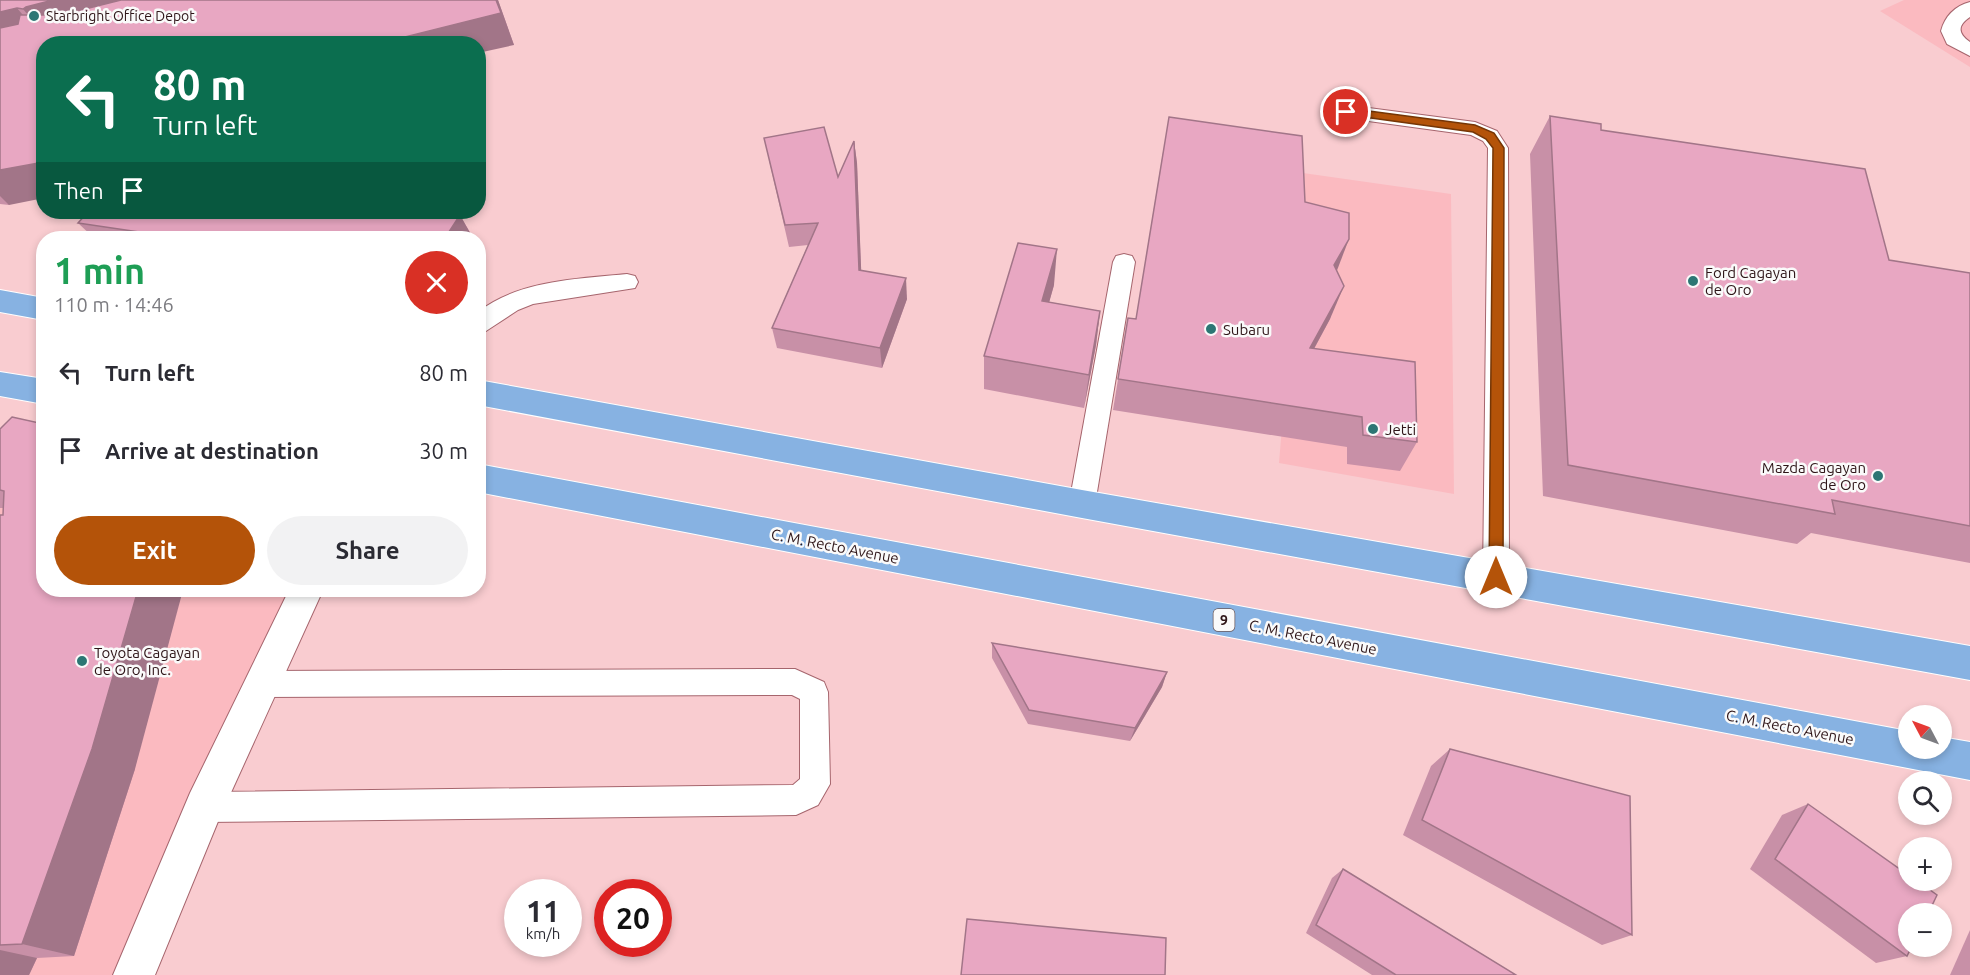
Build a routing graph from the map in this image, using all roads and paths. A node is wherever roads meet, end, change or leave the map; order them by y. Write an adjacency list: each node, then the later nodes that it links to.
1 (1970, 8): 2 (lane)
2 (1970, 50)
3 (1346, 112): 14 (lane)
4 (1124, 262): 13 (lane)
5 (627, 282): 8 (lane)
6 (0, 301): 7 (highway)
7 (36, 308)
8 (486, 318)
9 (0, 384): 10 (highway)
10 (36, 391)
11 (486, 393): 13 (highway)
12 (486, 480): 18 (highway, C. M. Recto Avenue / 9)
13 (1082, 504): 14 (highway)
14 (1496, 577): 16 (highway)
15 (296, 597): 17 (street)
16 (1970, 663)
17 (261, 684): 19 (street); 19 (lane)
18 (1970, 761)
19 (204, 807): 20 (street)
20 (134, 975)

